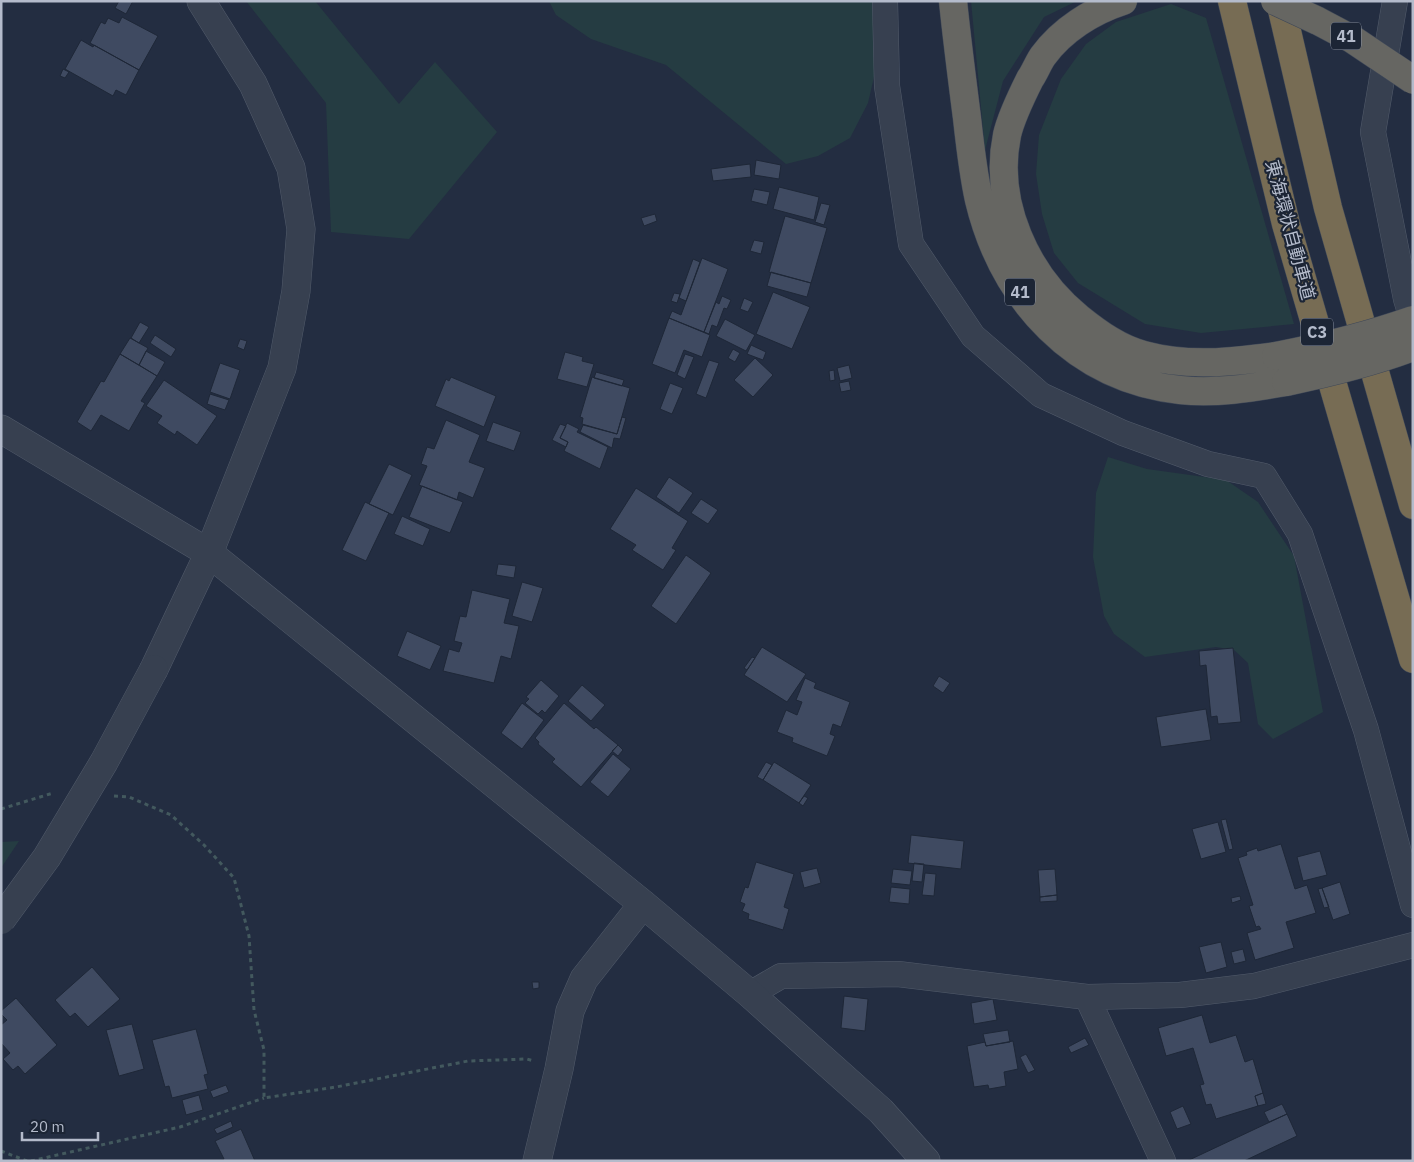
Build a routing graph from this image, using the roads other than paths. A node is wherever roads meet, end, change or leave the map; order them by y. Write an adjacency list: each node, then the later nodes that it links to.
1 (201, 1): 14 (street)
2 (885, 1): 17 (street)
3 (953, 1): 11 (highway, 41, bridge)
4 (1123, 1): 10 (highway, 41, bridge)
5 (1232, 1): 15 (highway, 東海環状自動車道 / C3)
6 (1275, 1): 9 (highway, 41, bridge)
7 (1280, 1): 13 (highway, C3)
8 (1395, 1): 10 (street)
9 (1413, 80)
10 (1413, 321)
11 (1413, 348)
12 (1, 430): 14 (street)
13 (1413, 504)
14 (209, 553): 16 (street); 18 (street, bridge)
15 (1413, 659)
16 (642, 904): 20 (street); 22 (street)
17 (1413, 905)
18 (1, 920)
19 (1413, 945): 21 (street)
20 (750, 994): 21 (street); 23 (street)
21 (1087, 997): 24 (street)
22 (537, 1161)
23 (926, 1161)
24 (1163, 1161)

